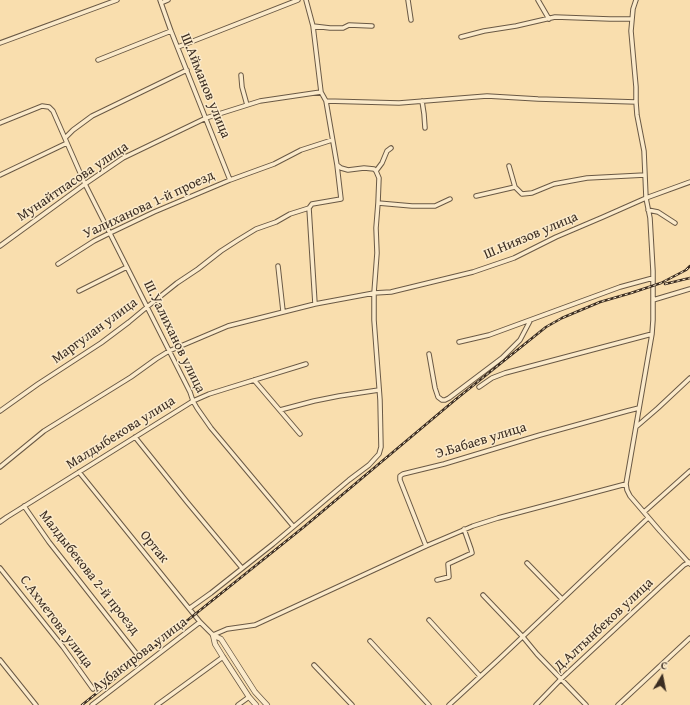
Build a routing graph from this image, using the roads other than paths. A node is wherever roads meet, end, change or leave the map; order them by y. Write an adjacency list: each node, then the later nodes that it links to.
1 (117, 0): 16 (street)
2 (168, 0): 8 (street)
3 (298, 0): 17 (street)
4 (306, 0): 12 (street)
5 (408, 0): 11 (street)
6 (538, 0): 9 (street)
7 (636, 0): 10 (street)
8 (161, 1): 14 (street, Ш.Айманов улица)
9 (549, 19): 10 (street); 15 (street)
10 (632, 19): 24 (street)
11 (411, 20)
12 (314, 26): 13 (street); 21 (street)
13 (372, 26)
14 (171, 31): 17 (street, Ш.Айманов улица); 18 (street)
15 (461, 37)
16 (0, 43)
17 (178, 47): 19 (street, Ш.Айманов улица)
18 (98, 60)
19 (187, 70): 26 (street, Ш.Айманов улица); 29 (street)
20 (241, 75): 25 (street)
21 (321, 92): 22 (street); 25 (street, Мунайтпасова улица)
22 (326, 101): 23 (street); 30 (street)
23 (422, 101): 24 (street); 28 (street)
24 (636, 102): 37 (street)
25 (247, 105): 26 (street, Мунайтпасова улица)
26 (206, 118): 38 (street, Ш.Айманов улица); 40 (street, Мунайтпасова улица)
27 (0, 123): 29 (street, Ш.Уалиханов улица)
28 (425, 128)
29 (65, 138): 31 (street, Ш.Уалиханов улица)
30 (332, 140): 33 (street); 38 (street, Уалиханова 1-й проезд)
31 (67, 143): 36 (street); 40 (street, Ш.Уалиханов улица)
32 (391, 148): 35 (street)
33 (337, 165): 35 (street); 46 (street, Маргулан улица)
34 (509, 166): 41 (street)
35 (376, 171): 45 (street)
36 (0, 175)
37 (645, 175): 41 (street); 43 (street)
38 (230, 180): 49 (street, Уалиханова 1-й проезд)
39 (690, 182): 43 (street, Ш.Ниязов улица)
40 (85, 184): 49 (street, Ш.Уалиханов улица); 50 (street, Мунайтпасова улица)
41 (515, 187): 42 (street)
42 (476, 196)
43 (646, 198): 47 (street); 57 (street, Ш.Ниязов улица)
44 (450, 199): 45 (street)
45 (378, 203): 57 (street)
46 (309, 208): 59 (street); 60 (street, Маргулан улица)
47 (648, 210): 48 (street); 54 (street)
48 (675, 223)
49 (110, 232): 51 (street, Уалиханова 1-й проезд); 53 (street, Ш.Уалиханов улица)
50 (0, 246)
51 (58, 264)
52 (278, 266): 61 (street)
53 (127, 267): 56 (street); 60 (street, Ш.Уалиханов улица)
54 (653, 278): 58 (street); 62 (street)
55 (690, 289): 58 (street)
56 (79, 291)
57 (374, 293): 59 (street, Ш.Ниязов улица); 71 (street)
58 (653, 300): 63 (street)
59 (315, 304): 61 (street, Ш.Ниязов улица)
60 (147, 307): 65 (street, Ш.Уалиханов улица); 75 (street, Маргулан улица)
61 (283, 311): 65 (street, Ш.Ниязов улица)
62 (530, 321): 64 (street); 66 (street)
63 (652, 334): 70 (street); 73 (street)
64 (459, 342)
65 (169, 351): 72 (street, Ш.Уалиханов улица); 79 (street, Ш.Ниязов улица)
66 (430, 354)
67 (306, 364): 69 (street, Малдыбекова улица)
68 (690, 378): 76 (street)
69 (254, 380): 72 (street, Малдыбекова улица); 74 (street)
70 (479, 387)
71 (379, 390): 74 (street); 87 (street)
72 (193, 401): 78 (street, Малдыбекова улица); 87 (street, Ш.Уалиханов улица)
73 (640, 408): 76 (street); 89 (street, Э.Бабаев улица)
74 (280, 410): 77 (street)
75 (0, 411)
76 (636, 427): 82 (street)
77 (300, 434)
78 (135, 437): 81 (street, Малдыбекова улица); 93 (street)
79 (0, 467)
80 (690, 471): 84 (street)
81 (78, 472): 83 (street, Малдыбекова улица); 97 (street, Ортак)
82 (626, 484): 84 (street); 88 (street)
83 (24, 506): 86 (street, Малдыбекова улица); 104 (street, Малдыбекова 2-й проезд)
84 (644, 512): 85 (street)
85 (648, 518): 91 (street); 96 (street)
86 (0, 522)
87 (293, 526): 93 (street)
88 (464, 529): 89 (street); 94 (street)
89 (426, 546): 100 (street)
90 (527, 563): 96 (street)
91 (689, 563): 109 (street, Д.Алтынбеков улица)
92 (0, 568): 110 (street, С.Ахметова улица)
93 (242, 568): 97 (street)
94 (437, 580)
95 (483, 595): 101 (street)
96 (562, 599): 101 (street)
97 (190, 608): 99 (street, Ортак)
98 (429, 620): 108 (street)
99 (200, 622): 100 (street, Ортак); 113 (street, Аубакирова улица)
100 (213, 635): 105 (street, Ортак); 117 (street, Ортак)
101 (523, 637): 108 (street); 109 (street)
102 (690, 638): 123 (street)
103 (370, 642): 119 (street)
104 (136, 653)
105 (223, 657): 111 (street, Ортак); 114 (street)
106 (0, 660): 112 (street)
107 (314, 665): 118 (street)
108 (480, 676): 120 (street)
109 (561, 679): 121 (street, Д.Алтынбеков улица); 122 (street)
110 (93, 689)
111 (249, 697): 115 (street); 116 (street, Ортак)
112 (36, 705)
113 (92, 705)
114 (157, 705)
115 (238, 705)
116 (256, 705)
117 (267, 705)
118 (352, 705)
119 (429, 705)
120 (449, 705)
121 (536, 705)
122 (586, 705)
123 (618, 705)

